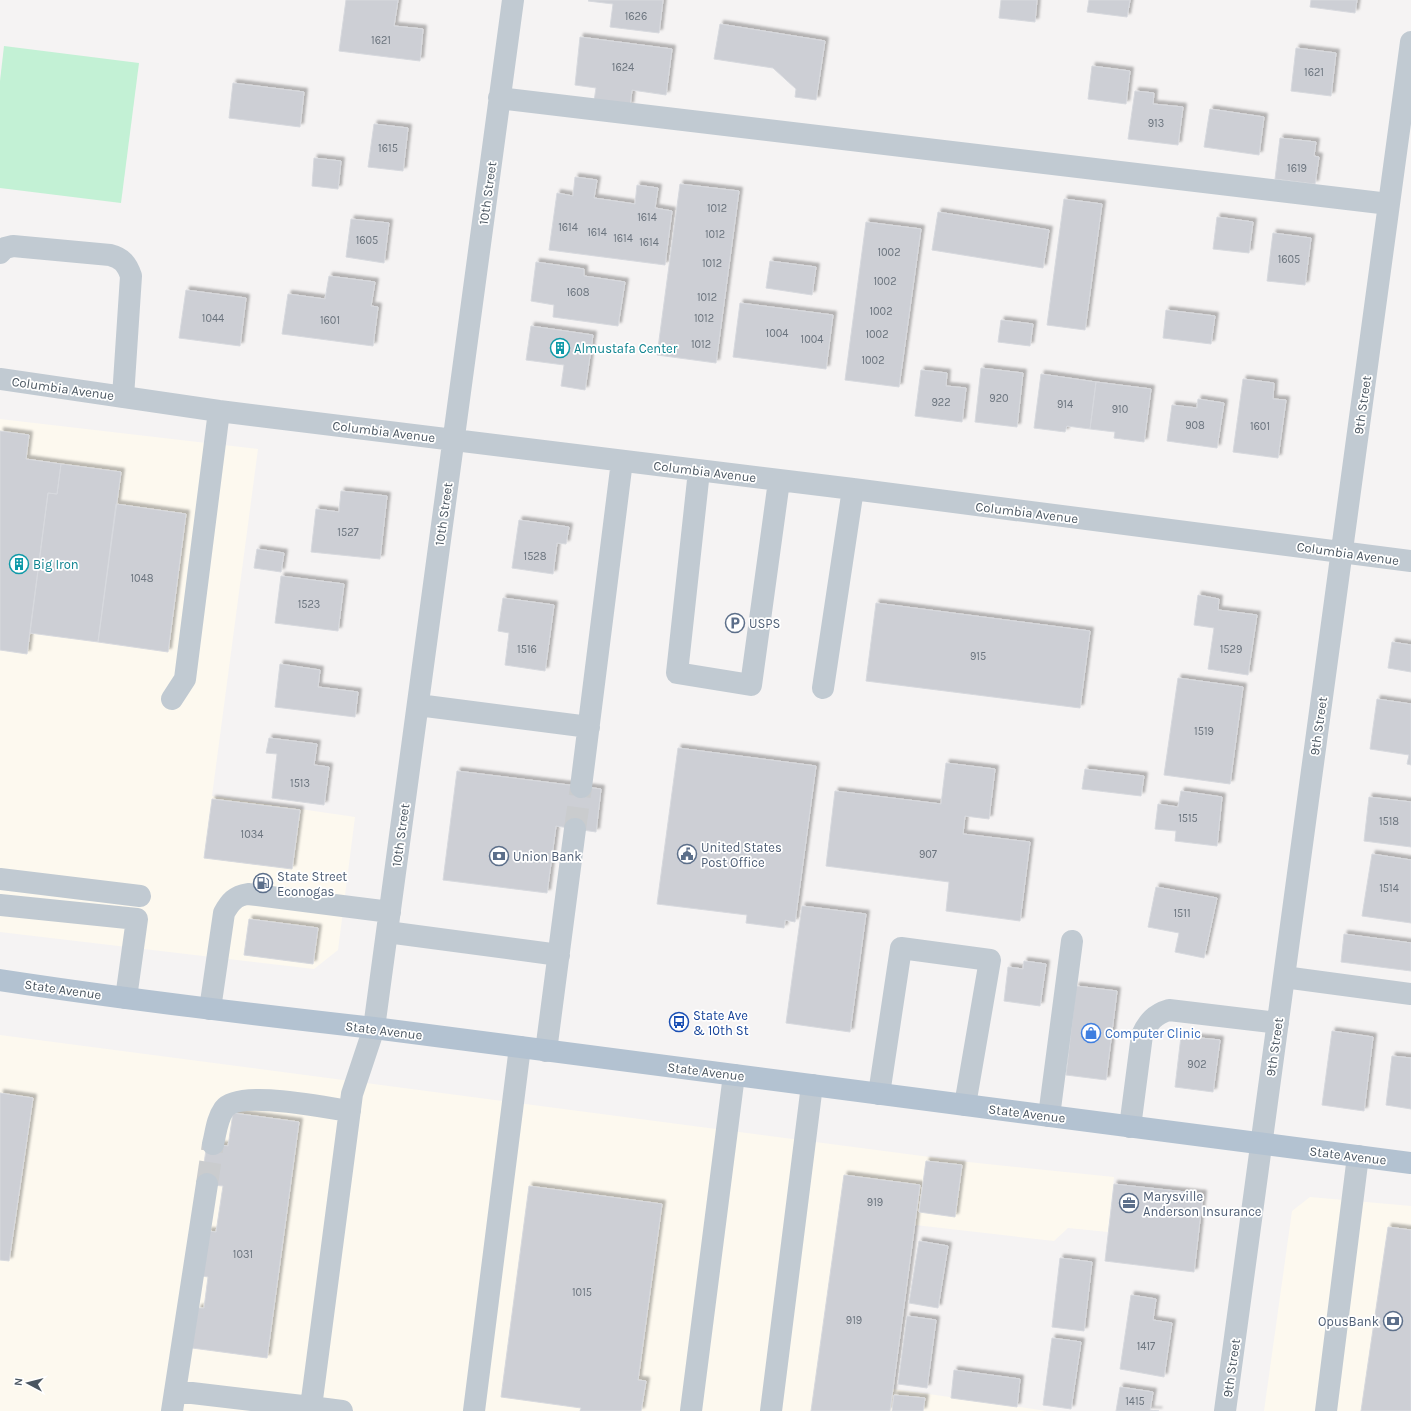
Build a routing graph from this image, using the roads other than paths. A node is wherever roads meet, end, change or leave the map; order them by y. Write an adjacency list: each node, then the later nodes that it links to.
1 (512, 0): 3 (street, 10th Street)
2 (1411, 42): 4 (street, 9th Street)
3 (499, 98): 4 (street); 9 (street, 10th Street)
4 (1389, 204): 14 (street, 9th Street)
5 (0, 253): 7 (street)
6 (0, 379): 7 (street, Columbia Avenue)
7 (123, 397): 8 (street, Columbia Avenue)
8 (219, 411): 9 (street, Columbia Avenue); 17 (street)
9 (453, 440): 10 (street, Columbia Avenue); 18 (street, 10th Street)
10 (622, 461): 11 (street, Columbia Avenue); 19 (street)
11 (699, 470): 12 (street, Columbia Avenue); 12 (street)
12 (779, 481): 13 (street, Columbia Avenue)
13 (852, 489): 14 (street, Columbia Avenue); 16 (street)
14 (1342, 552): 15 (street, Columbia Avenue); 28 (street, 9th Street)
15 (1411, 562)
16 (823, 688)
17 (172, 699)
18 (418, 705): 19 (street); 25 (street, 10th Street)
19 (589, 727): 20 (street)
20 (581, 787)
21 (575, 829): 27 (street)
22 (0, 879): 23 (street)
23 (140, 896)
24 (0, 905): 31 (street)
25 (388, 922): 27 (street); 32 (street); 34 (street, 10th Street)
26 (1072, 941): 42 (street)
27 (559, 955): 36 (street)
28 (1284, 977): 30 (street); 33 (street, 9th Street)
29 (0, 980): 31 (main road, State Avenue)
30 (1411, 994)
31 (126, 998): 32 (main road, State Avenue)
32 (210, 1009): 34 (main road, State Avenue)
33 (1278, 1023): 43 (street); 45 (street, 9th Street)
34 (374, 1028): 35 (main road, State Avenue); 41 (street, 10th Street)
35 (520, 1047): 36 (main road, State Avenue); 52 (street)
36 (546, 1051): 37 (main road, State Avenue)
37 (734, 1075): 38 (main road, State Avenue); 53 (street)
38 (812, 1086): 39 (main road, State Avenue); 54 (street)
39 (879, 1094): 40 (main road, State Avenue); 40 (street)
40 (965, 1105): 42 (main road, State Avenue)
41 (350, 1111): 44 (street); 50 (street, 10th Street)
42 (1049, 1116): 43 (main road, State Avenue)
43 (1130, 1126): 45 (main road, State Avenue)
44 (214, 1144)
45 (1261, 1144): 46 (main road, State Avenue); 55 (street, 9th Street)
46 (1358, 1156): 47 (main road, State Avenue); 56 (street)
47 (1411, 1163)
48 (207, 1184): 49 (street)
49 (174, 1401): 50 (street)
50 (311, 1407): 51 (street)
51 (342, 1411)
52 (474, 1411)
53 (691, 1411)
54 (771, 1411)
55 (1225, 1411)
56 (1326, 1411)

